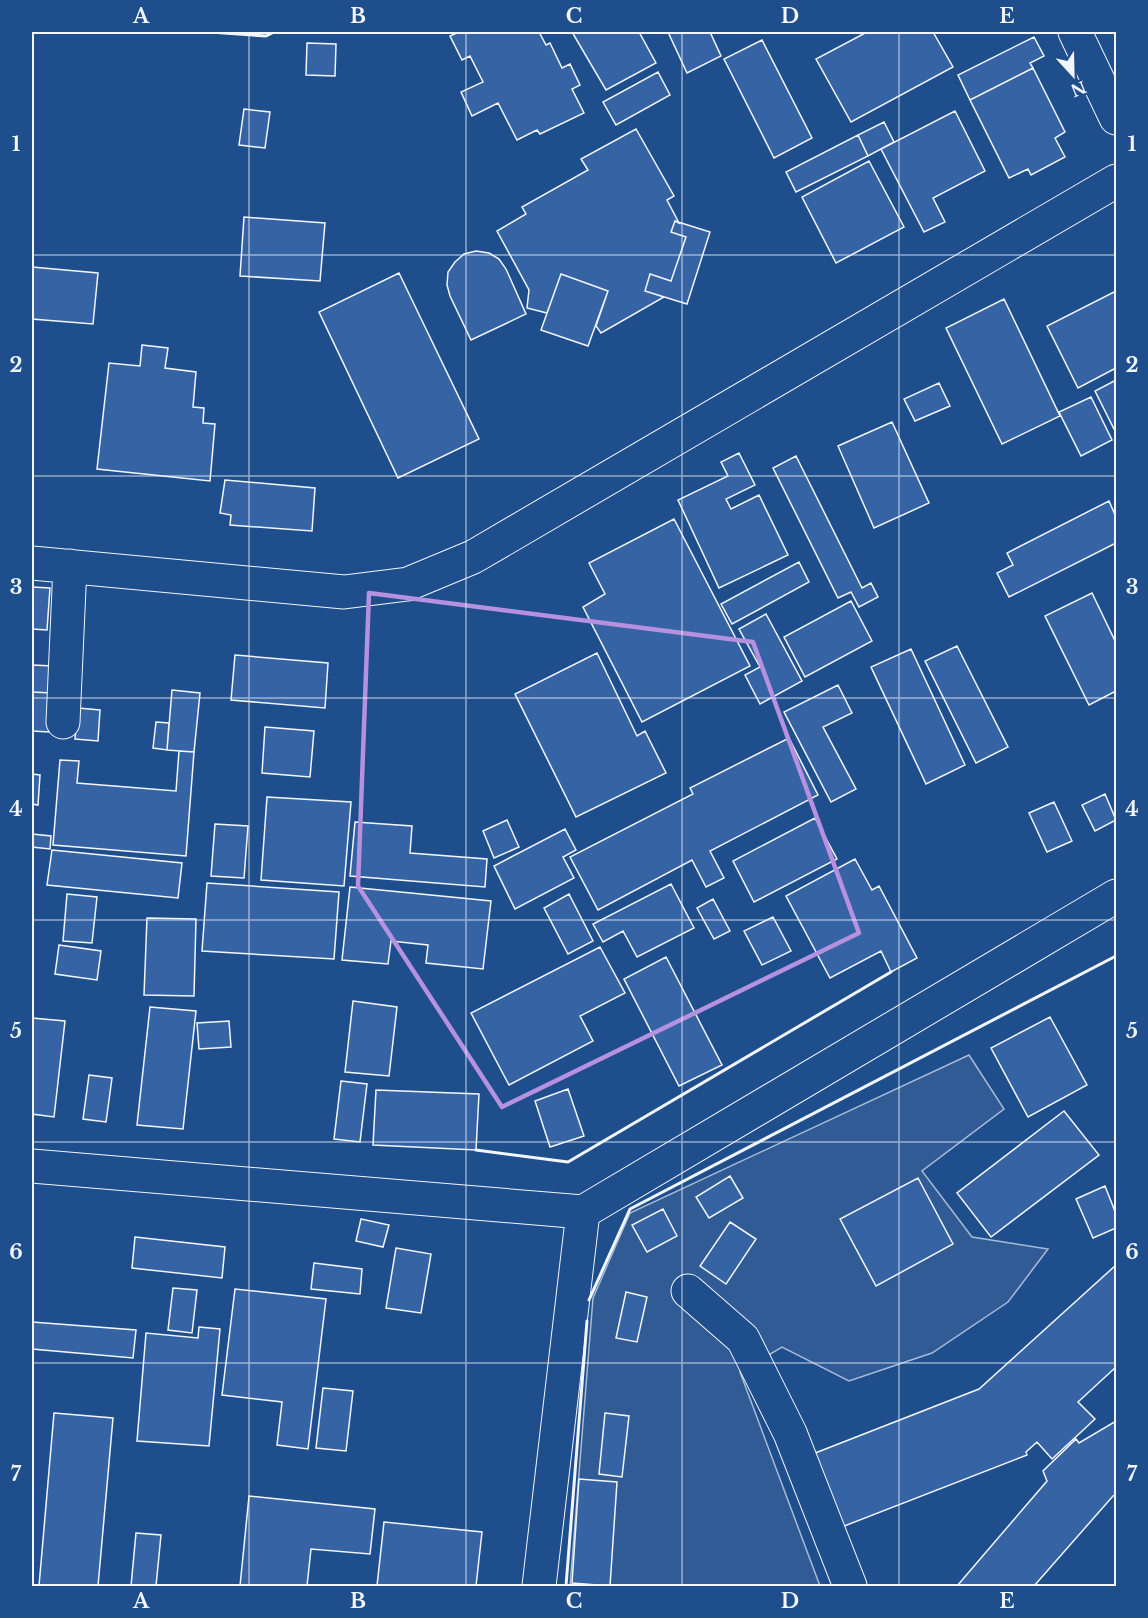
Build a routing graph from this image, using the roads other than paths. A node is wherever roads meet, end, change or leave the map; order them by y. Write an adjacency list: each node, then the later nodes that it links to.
1 (1075, 32): 2 (street)
2 (1116, 118)
3 (1116, 181): 5 (street)
4 (32, 563): 5 (street)
5 (70, 566): 6 (street)
6 (63, 722)
7 (1116, 896): 9 (street)
8 (32, 1166): 9 (street)
9 (583, 1212): 11 (street)
10 (688, 1291): 12 (street)
11 (539, 1587)
12 (850, 1587)

